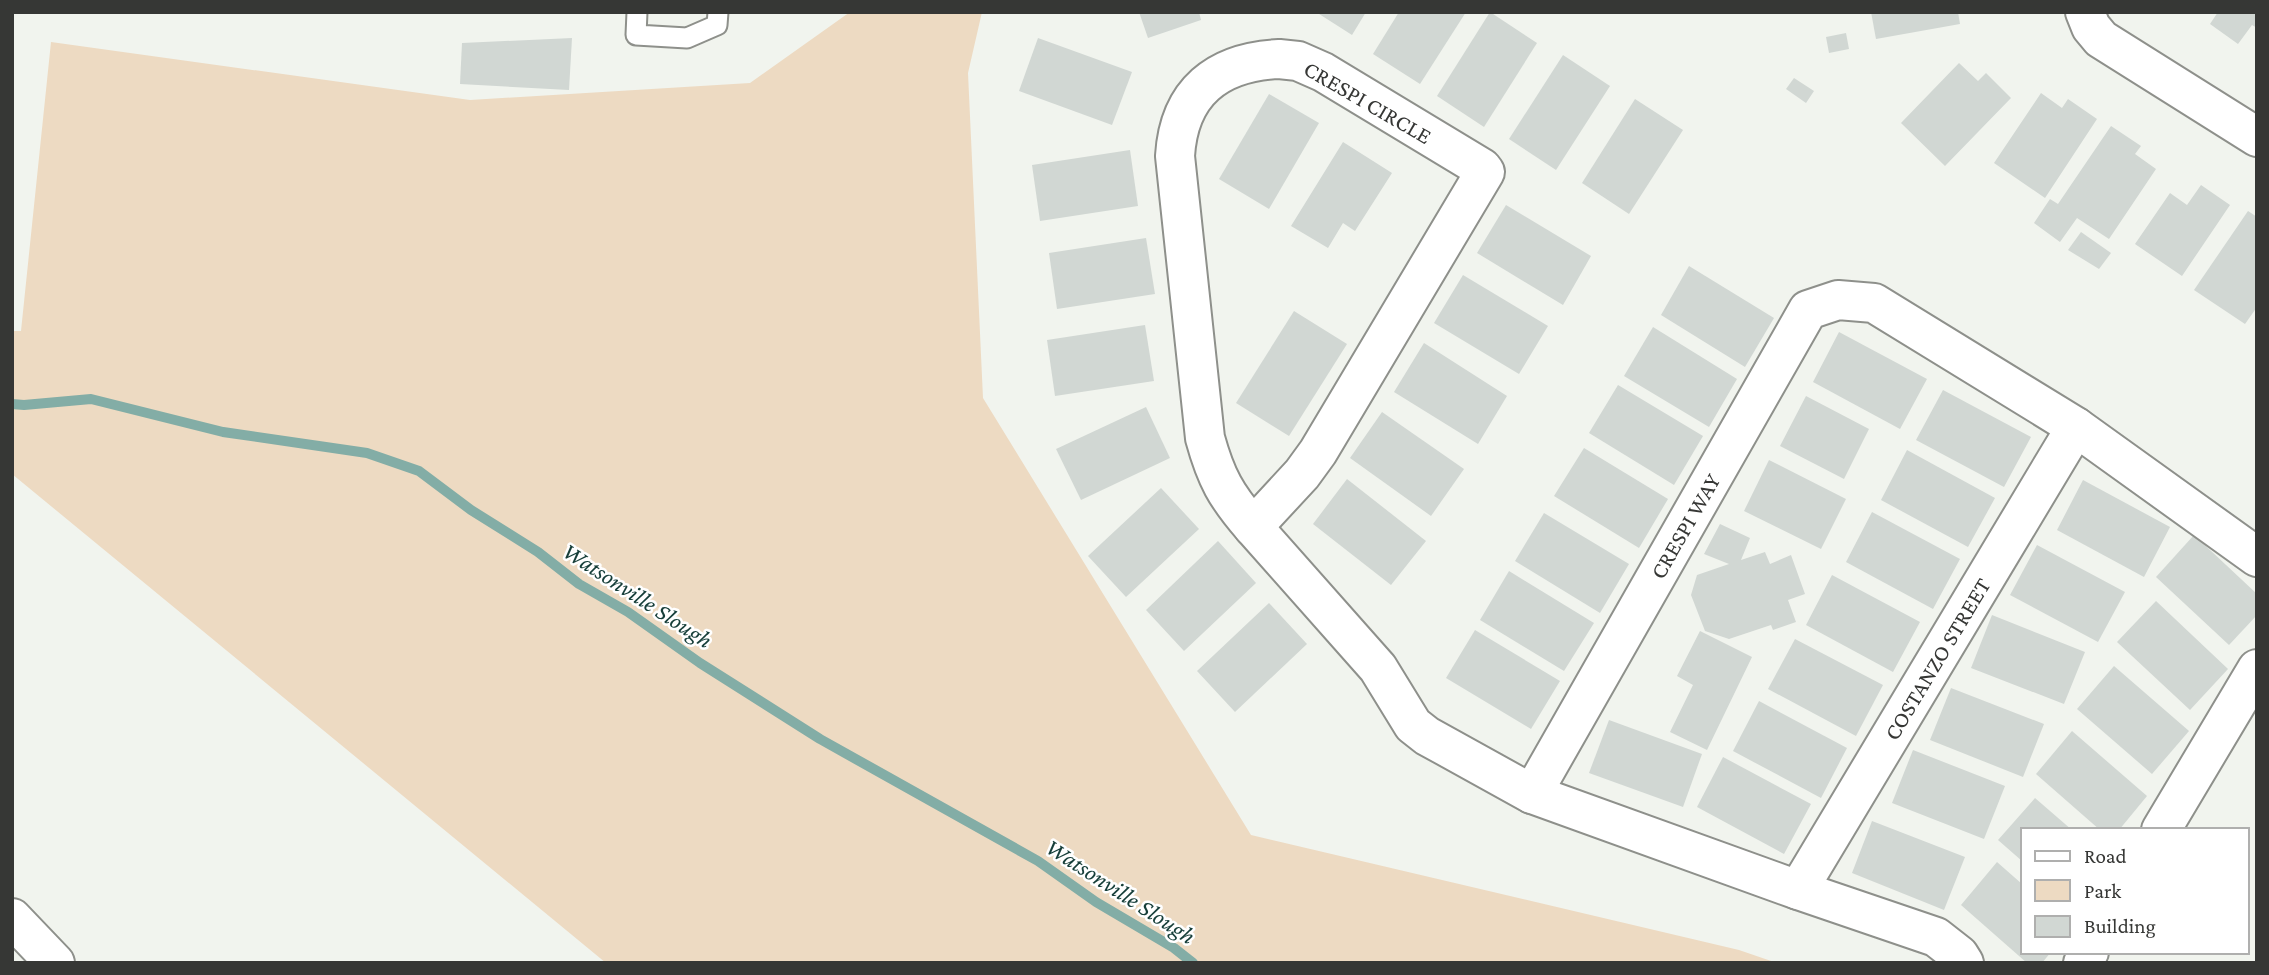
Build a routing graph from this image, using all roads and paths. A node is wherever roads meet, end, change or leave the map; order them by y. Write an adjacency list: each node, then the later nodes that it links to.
1 (637, 12): 2 (lane)
2 (718, 12)
3 (2093, 26): 4 (street)
4 (2257, 137)
5 (2076, 427): 7 (street, CRESPI WAY); 9 (street, CRESPI WAY); 11 (street, COSTANZO STREET)
6 (1253, 527): 6 (street, CRESPI CIRCLE); 9 (street, CRESPI CIRCLE)
7 (2257, 557)
8 (2257, 669): 10 (street)
9 (1532, 793): 11 (street)
10 (2162, 828)
11 (1798, 890): 14 (street)
12 (12, 918): 13 (street)
13 (55, 963)
14 (1964, 963)

